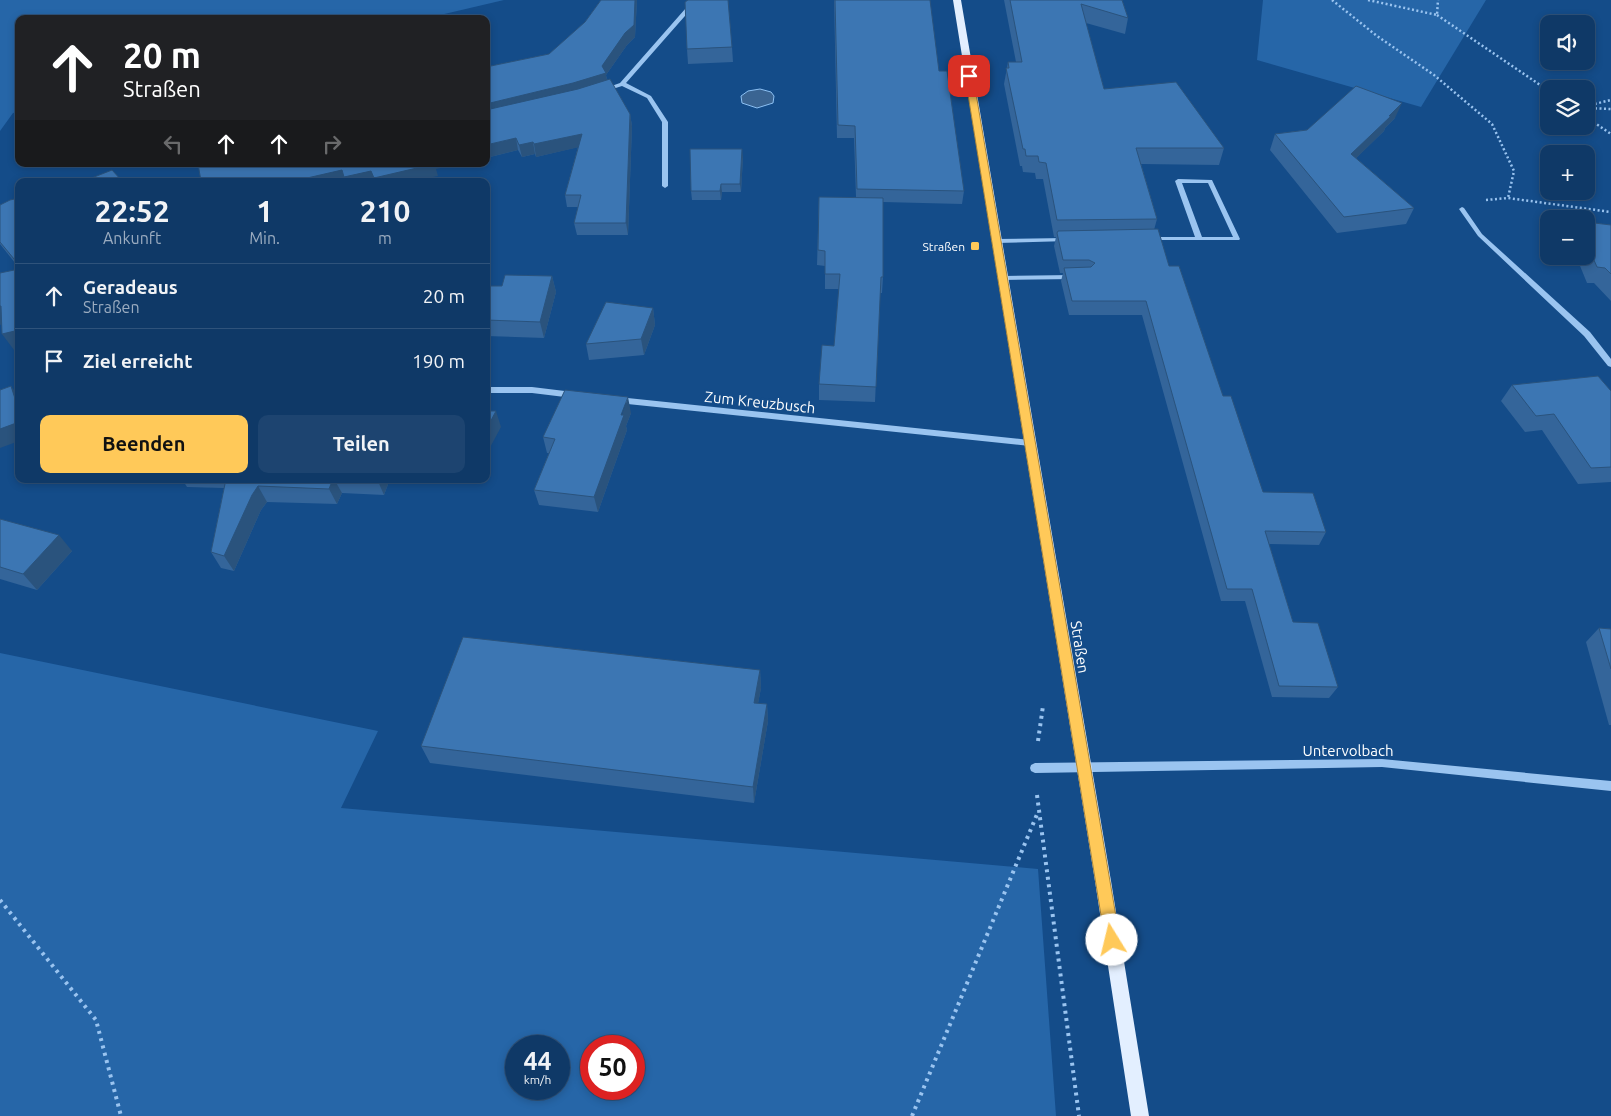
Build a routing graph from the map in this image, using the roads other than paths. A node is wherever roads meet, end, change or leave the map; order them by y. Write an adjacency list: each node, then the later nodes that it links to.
1 (696, 0): 3 (street)
2 (956, 0): 10 (main road, Straßen)
3 (622, 84): 4 (street); 5 (street)
4 (596, 92)
5 (665, 186)
6 (1462, 209): 13 (street)
7 (1143, 239): 8 (street)
8 (1199, 239): 8 (street)
9 (1078, 240): 10 (street)
10 (996, 241): 12 (main road, Straßen)
11 (1077, 277): 12 (street)
12 (1002, 278): 17 (main road, Straßen)
13 (1611, 364)
14 (490, 390): 15 (street)
15 (580, 396)
16 (610, 399): 17 (street, Zum Kreuzbusch)
17 (1030, 443): 18 (main road, Straßen)
18 (1084, 767): 19 (street, Untervolbach); 20 (street, Untervolbach); 21 (main road, Straßen)
19 (1035, 768)
20 (1611, 786)
21 (1140, 1116)

